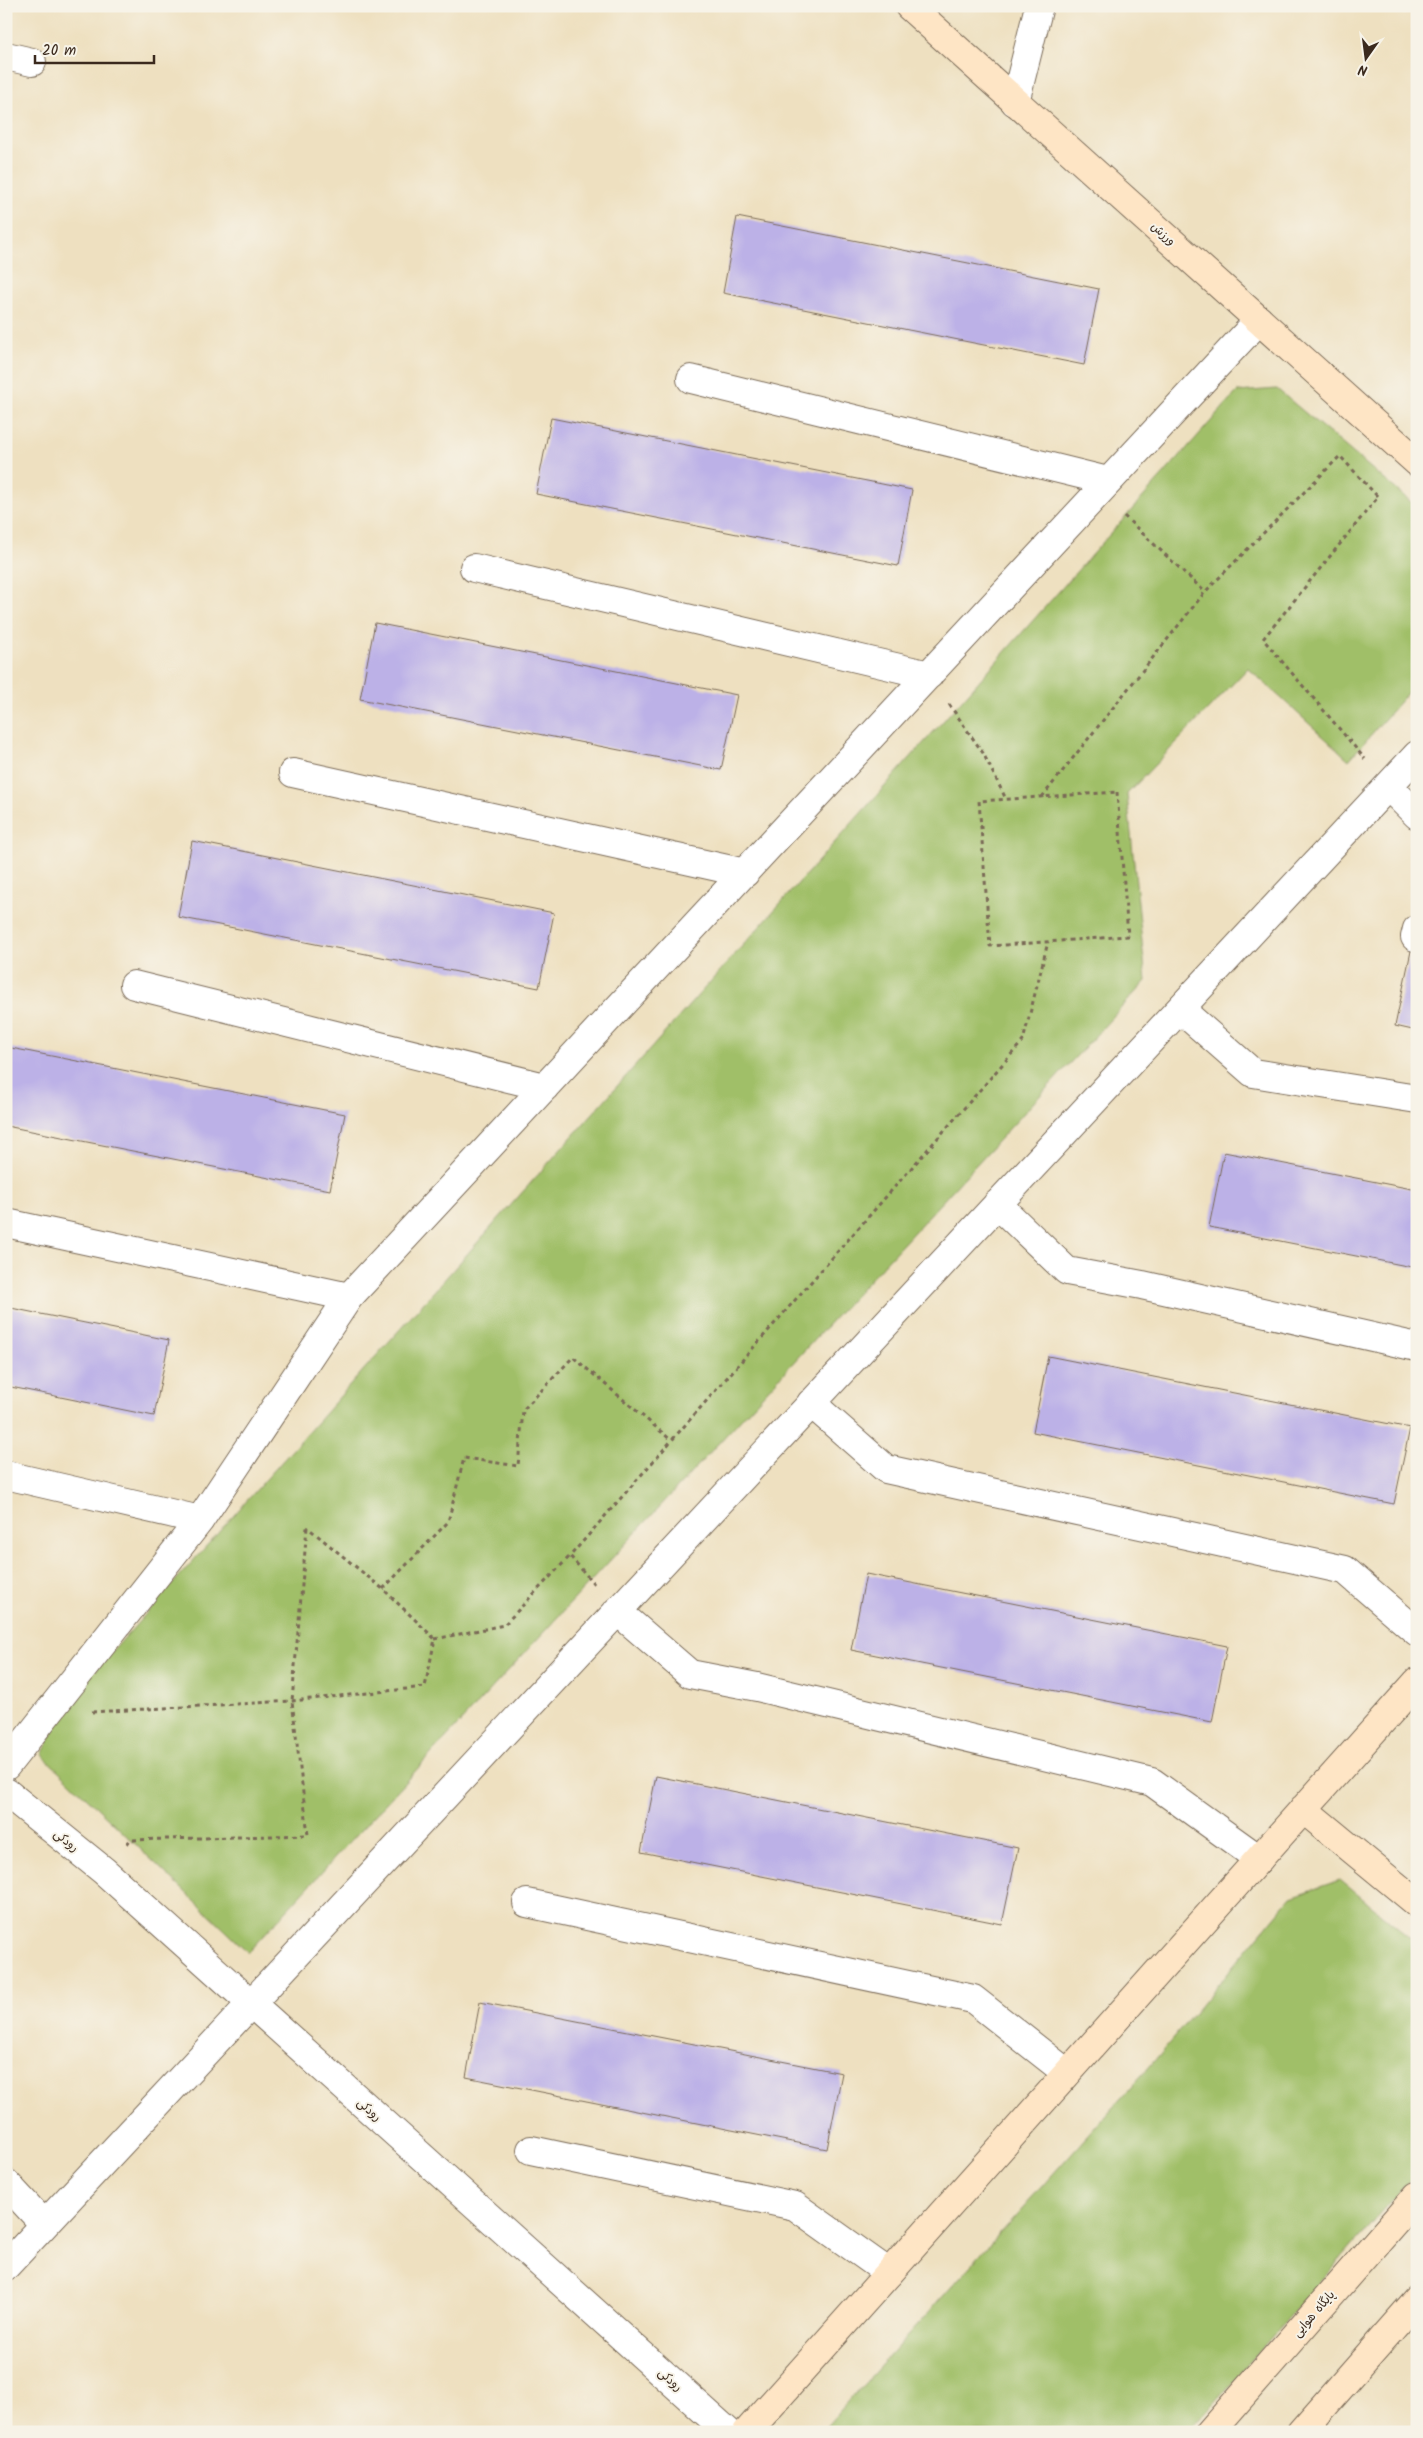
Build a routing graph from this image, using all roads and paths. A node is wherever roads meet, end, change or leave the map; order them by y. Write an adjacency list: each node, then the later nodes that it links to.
1 (909, 6): 3 (street, ورزش)
2 (1039, 6): 3 (street)
3 (1015, 102): 4 (street, ورزش)
4 (1259, 320): 6 (street, ورزش); 7 (street)
5 (691, 379): 7 (street)
6 (1417, 462)
7 (1103, 486): 9 (path); 10 (street)
8 (474, 568): 10 (street)
9 (1205, 592): 13 (path); 14 (path)
10 (929, 674): 15 (path); 17 (street)
11 (1417, 755): 13 (street)
12 (293, 773): 17 (street)
13 (1388, 786): 16 (street); 20 (street)
14 (1042, 797): 15 (path); 18 (path)
15 (1006, 799): 18 (path)
16 (1417, 815)
17 (744, 873): 21 (street)
18 (1048, 942): 28 (path)
19 (134, 985): 21 (street)
20 (1180, 1009): 22 (street); 23 (street)
21 (545, 1088): 25 (street)
22 (1417, 1099)
23 (997, 1204): 26 (street); 27 (street)
24 (6, 1224): 25 (street)
25 (350, 1298): 30 (street)
26 (1417, 1347)
27 (811, 1403): 33 (street); 34 (street)
28 (671, 1440): 31 (path); 32 (path)
29 (6, 1475): 30 (street)
30 (200, 1520): 38 (street)
31 (570, 1556): 33 (path); 35 (path)
32 (383, 1589): 35 (path); 37 (path)
33 (617, 1611): 42 (street); 46 (street)
34 (1417, 1632)
35 (435, 1639): 37 (path)
36 (1417, 1682): 41 (street)
37 (292, 1701): 38 (path); 43 (path)
38 (49, 1712): 39 (street)
39 (6, 1766)
40 (6, 1792): 43 (street, رودکی)
41 (1303, 1809): 42 (street); 45 (street)
42 (1258, 1858): 47 (street)
43 (104, 1871): 46 (street, رودکی)
44 (527, 1903): 47 (street)
45 (1417, 1903)
46 (251, 2004): 51 (street); 55 (street, رودکی)
47 (1067, 2073): 53 (street)
48 (532, 2150): 53 (street)
49 (6, 2183): 51 (street)
50 (1417, 2196): 57 (street, پایگاه هوایی)
51 (44, 2224): 52 (street)
52 (6, 2266)
53 (889, 2273): 56 (street)
54 (1417, 2300): 58 (street)
55 (728, 2432)
56 (747, 2432)
57 (1210, 2432)
58 (1301, 2432)

